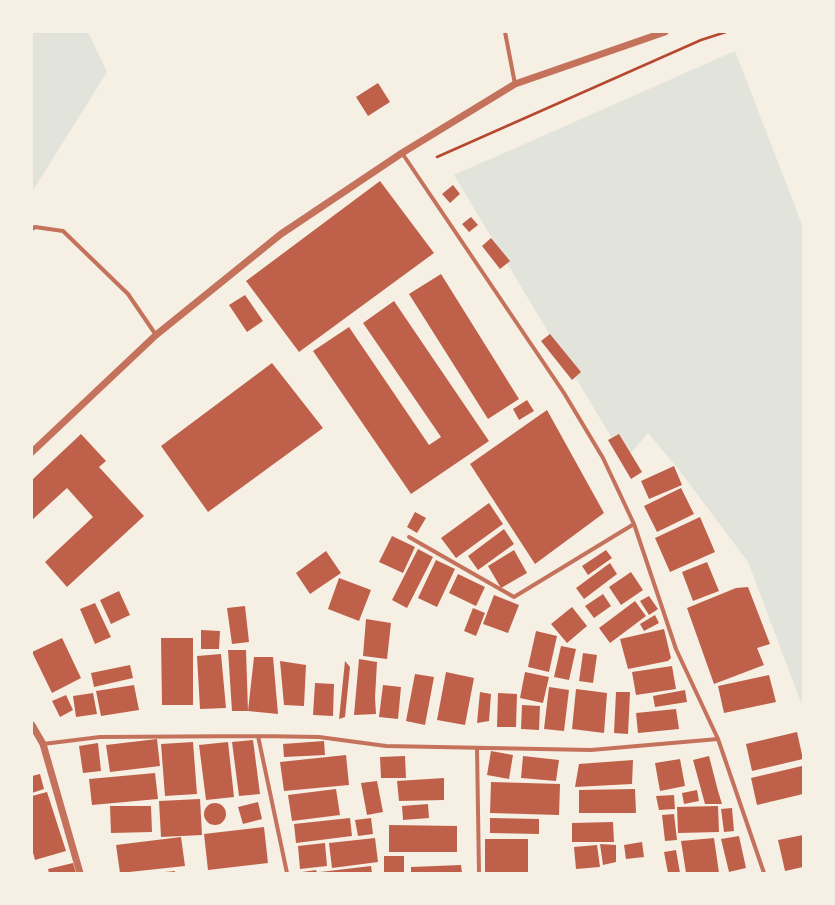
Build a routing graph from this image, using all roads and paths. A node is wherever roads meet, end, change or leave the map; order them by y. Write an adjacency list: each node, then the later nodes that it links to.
1 (505, 32): 4 (street)
2 (665, 32): 4 (street)
3 (726, 32): 6 (path)
4 (515, 84): 5 (street)
5 (402, 154): 8 (street); 10 (street)
6 (437, 157)
7 (32, 229): 8 (street)
8 (156, 335): 9 (street)
9 (32, 452)
10 (634, 524): 11 (street); 14 (street)
11 (409, 537)
12 (32, 725): 15 (street)
13 (258, 736): 15 (street); 16 (street); 18 (street)
14 (718, 739): 16 (street); 20 (street)
15 (43, 744): 17 (street)
16 (476, 748): 19 (street)
17 (80, 873)
18 (287, 873)
19 (479, 873)
20 (764, 873)

